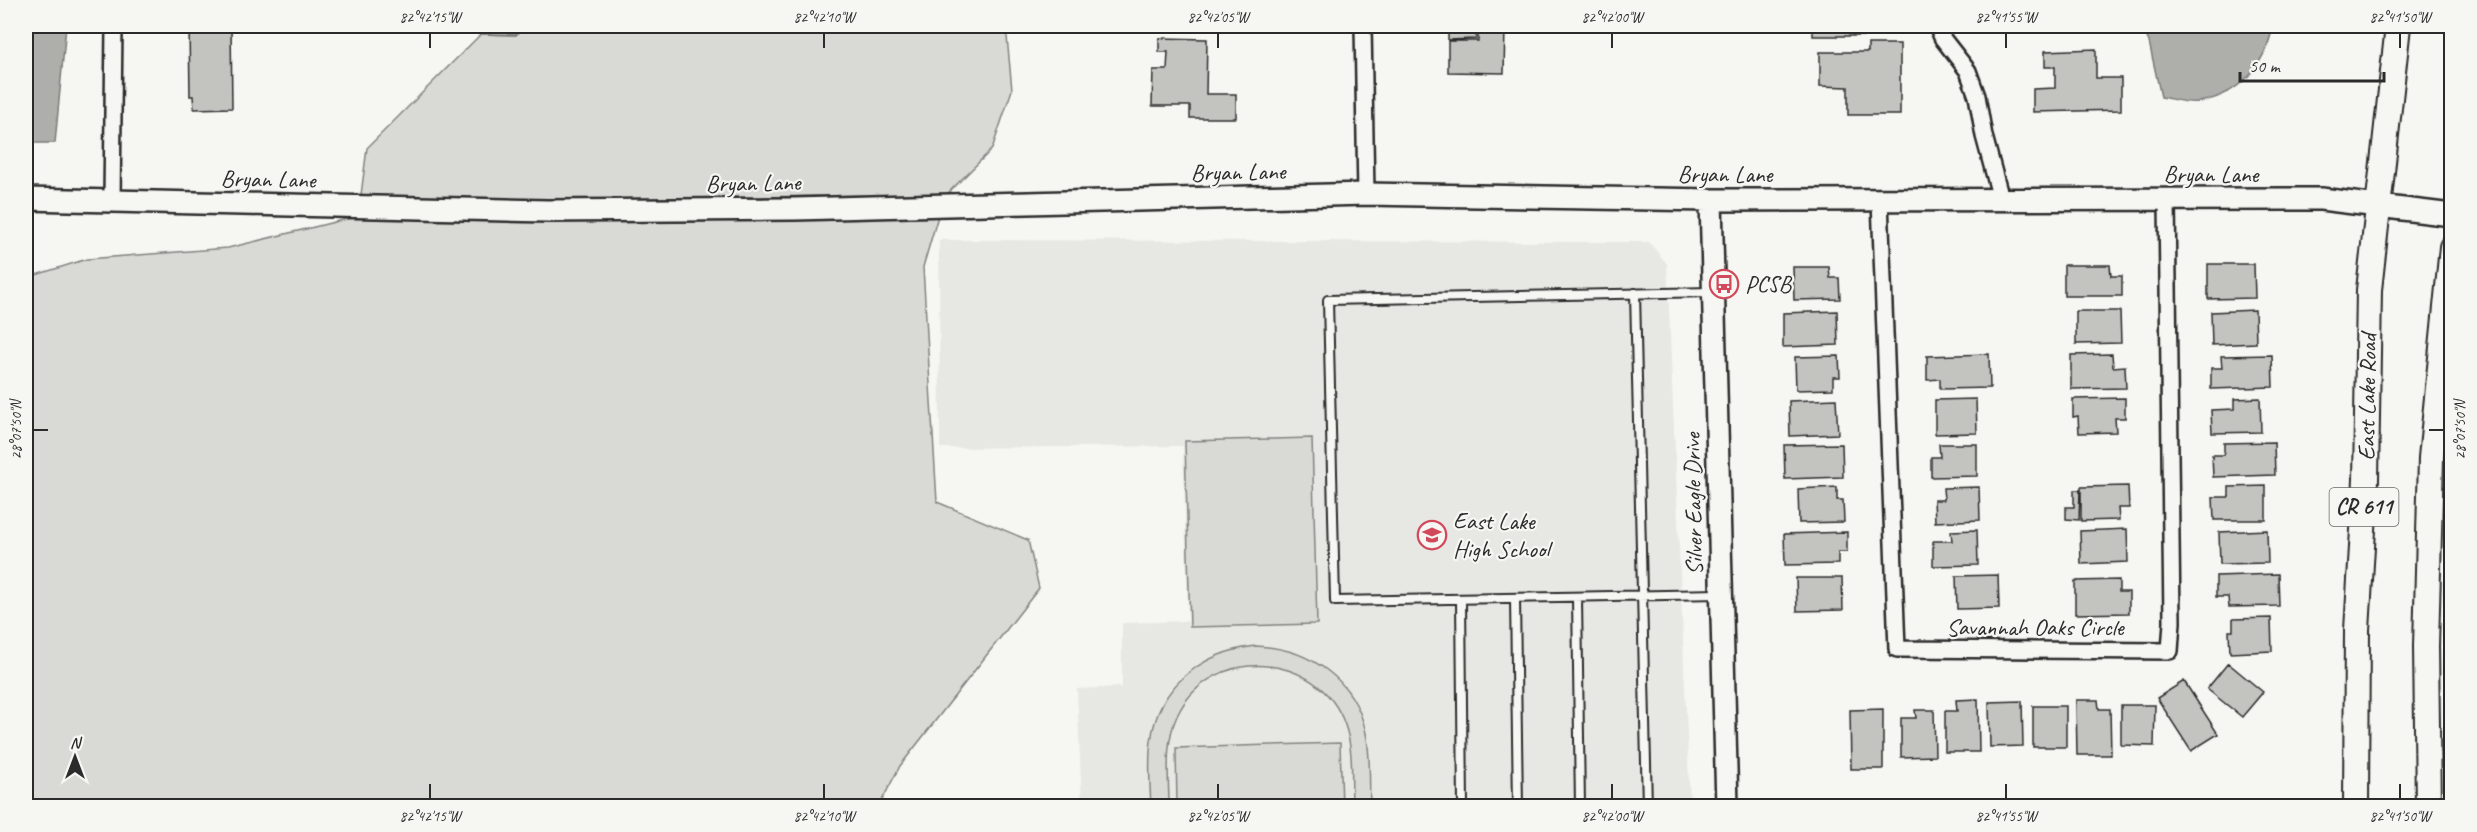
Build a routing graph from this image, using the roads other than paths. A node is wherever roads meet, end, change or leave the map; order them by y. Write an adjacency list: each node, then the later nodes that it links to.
1 (114, 26): 10 (street)
2 (1363, 26): 5 (street)
3 (1937, 26): 7 (street)
4 (2398, 26): 12 (main road, East Lake Road / CR 611)
5 (1366, 194): 8 (street, Bryan Lane); 10 (street, Bryan Lane)
6 (26, 199): 10 (street, Bryan Lane)
7 (2001, 199): 9 (street, Bryan Lane); 11 (street, Bryan Lane)
8 (1711, 200): 9 (street, Bryan Lane); 15 (street, Silver Eagle Drive)
9 (1880, 200): 11 (street, Savannah Oaks Circle)
10 (112, 201)
11 (2167, 201): 12 (street, Bryan Lane)
12 (2379, 208): 13 (street, Bryan Lane); 27 (main road, East Lake Road / CR 611)
13 (2451, 215)
14 (2451, 247): 28 (main road, CR 611)
15 (1713, 292): 16 (lane); 17 (street, Silver Eagle Drive)
16 (1635, 293): 18 (lane); 21 (lane)
17 (1721, 594): 18 (lane); 26 (street, Silver Eagle Drive)
18 (1644, 596): 19 (lane); 25 (lane)
19 (1577, 598): 20 (lane); 24 (lane)
20 (1515, 599): 21 (lane); 23 (lane)
21 (1461, 600): 22 (lane)
22 (1463, 807)
23 (1518, 807)
24 (1580, 807)
25 (1647, 807)
26 (1726, 807)
27 (2356, 807)
28 (2428, 807)

